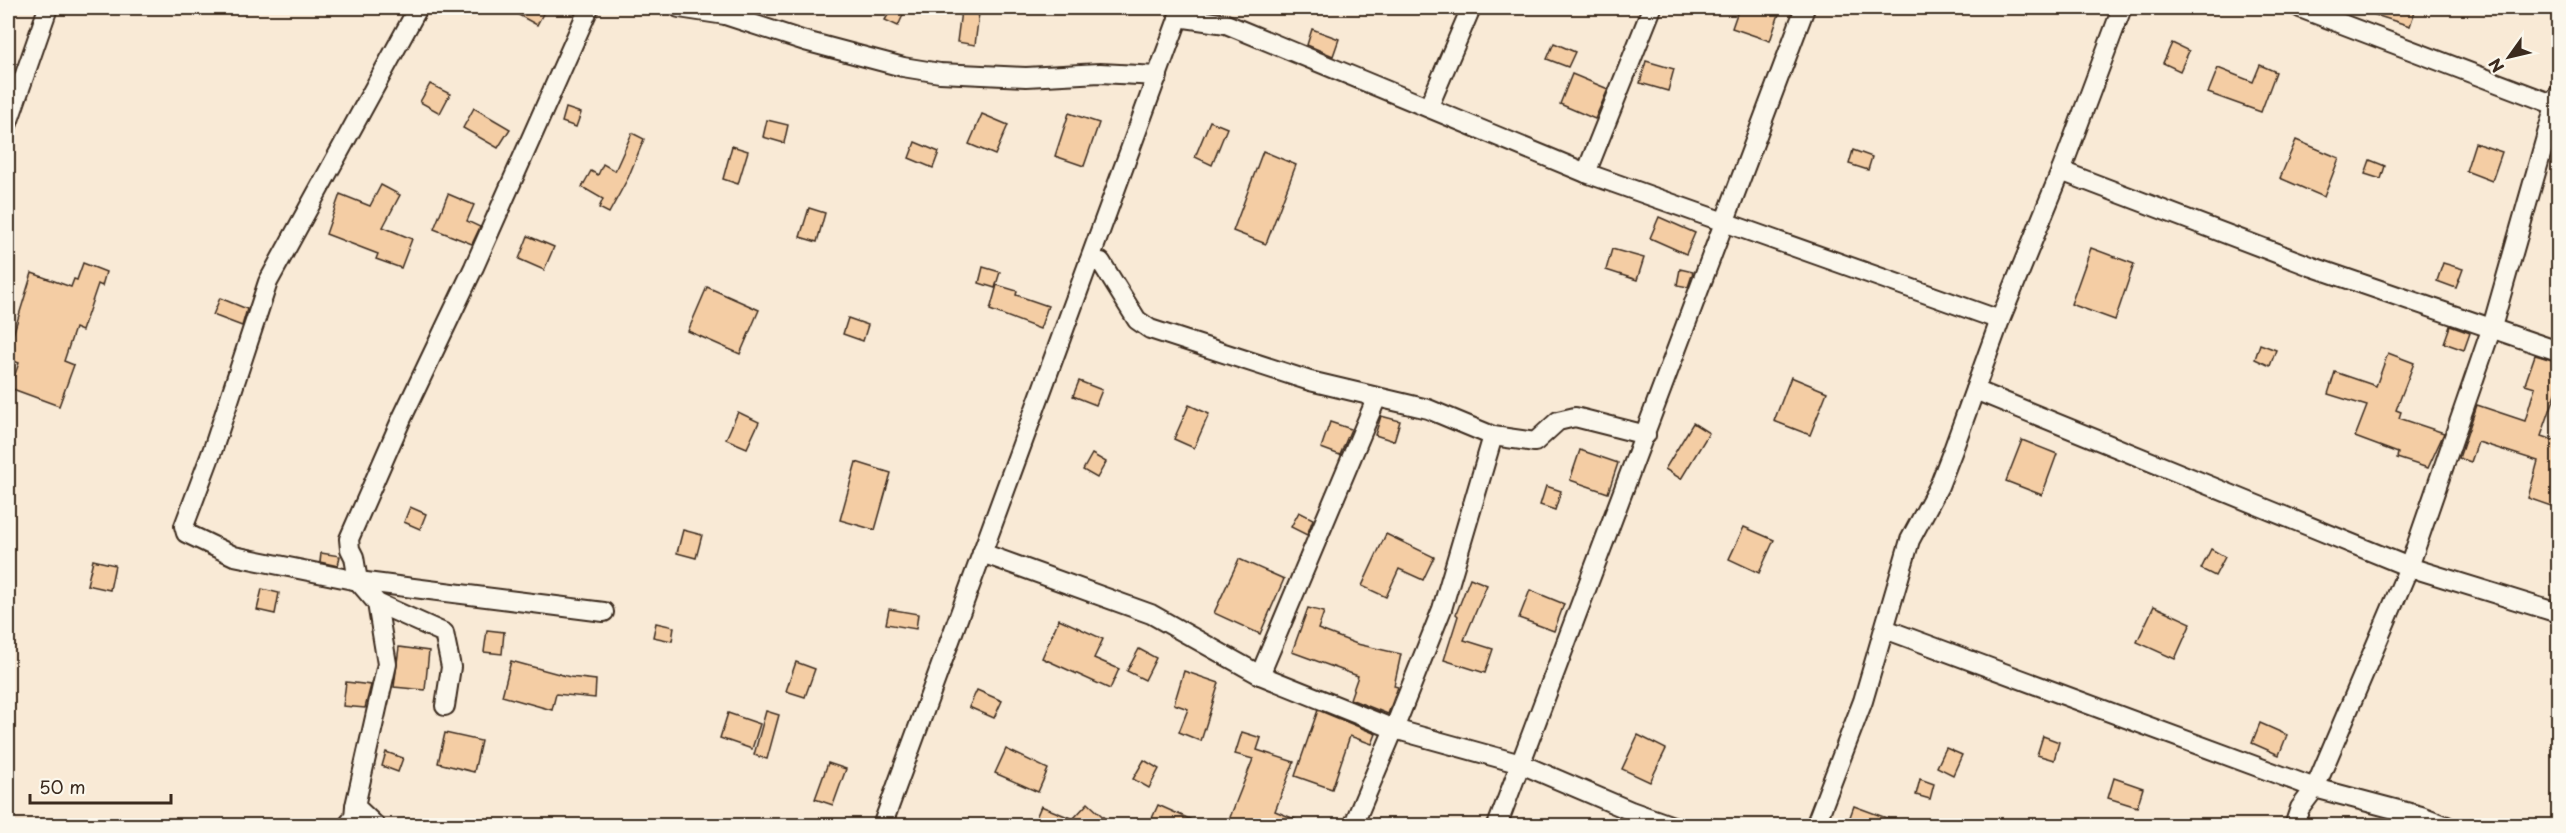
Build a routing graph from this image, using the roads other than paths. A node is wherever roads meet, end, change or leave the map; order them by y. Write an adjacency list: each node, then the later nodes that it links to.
1 (48, 8): 15 (street)
2 (418, 8): 29 (street)
3 (589, 8): 29 (street)
4 (679, 8): 10 (street)
5 (1471, 8): 14 (street)
6 (1652, 8): 17 (street)
7 (1805, 8): 18 (street)
8 (2122, 8): 16 (street)
9 (2300, 8): 13 (street)
10 (726, 11): 12 (street)
11 (1180, 12): 12 (street); 14 (street)
12 (1158, 76): 19 (street)
13 (2557, 102): 21 (street)
14 (1429, 106): 17 (street)
15 (8, 123)
16 (2061, 171): 20 (street); 21 (street)
17 (1586, 173): 18 (street)
18 (1725, 223): 20 (street); 25 (street)
19 (1089, 262): 24 (street); 27 (street)
20 (2001, 320): 23 (street)
21 (2492, 327): 22 (street); 28 (street)
22 (2559, 351)
23 (1975, 390): 28 (street); 33 (street)
24 (1377, 397): 26 (street); 34 (street)
25 (1646, 435): 26 (street); 37 (street)
26 (1493, 436): 36 (street)
27 (982, 553): 34 (street); 43 (street)
28 (2409, 567): 32 (street); 38 (street)
29 (358, 581): 30 (street); 31 (street)
30 (377, 603): 35 (street); 39 (street)
31 (604, 612)
32 (2559, 613)
33 (1885, 629): 38 (street); 47 (street)
34 (1260, 675): 36 (street)
35 (445, 706)
36 (1394, 729): 37 (street); 44 (street)
37 (1521, 764): 45 (street); 46 (street)
38 (2315, 788): 40 (street); 48 (street)
39 (355, 806): 41 (street); 42 (street)
40 (2426, 821): 49 (street)
41 (347, 825)
42 (376, 825)
43 (882, 825)
44 (1353, 825)
45 (1497, 825)
46 (1673, 825)
47 (1815, 825)
48 (2294, 825)
49 (2446, 825)

